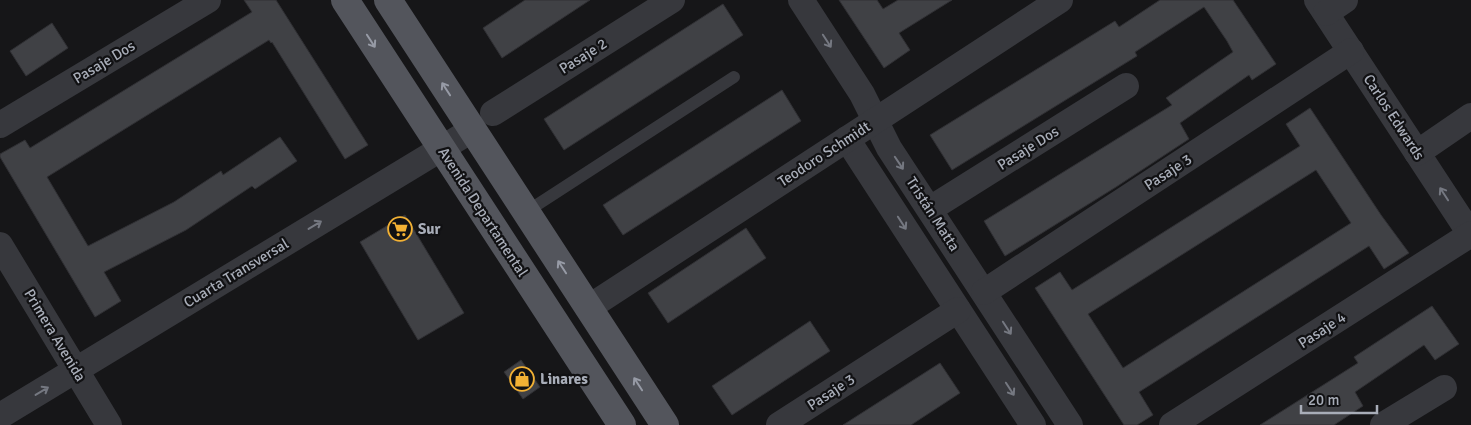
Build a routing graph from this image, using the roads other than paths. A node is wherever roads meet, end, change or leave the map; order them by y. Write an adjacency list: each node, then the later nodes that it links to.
1 (208, 0): 14 (street, Pasaje Dos)
2 (344, 0): 17 (main road, Avenida Departamental, one-way to 17)
3 (388, 0): 15 (main road, one-way to 3)
4 (672, 0): 11 (street, Pasaje 2)
5 (801, 0): 13 (street, Tristán Matta, one-way to 13)
6 (1060, 0): 13 (street, Teodoro Schmidt)
7 (1329, 4): 8 (street, Carlos Edwards)
8 (1351, 51): 18 (street, Carlos Edwards); 23 (street, Pasaje 3)
9 (734, 77): 20 (lane)
10 (1126, 86): 19 (street, Pasaje Dos)
11 (494, 113)
12 (1471, 116): 18 (street)
13 (875, 121): 16 (street, Teodoro Schmidt); 19 (street, Tristán Matta, one-way to 19)
14 (0, 125)
15 (472, 130): 17 (street, Cuarta Transversal); 20 (main road)
16 (847, 138): 24 (street, Teodoro Schmidt); 25 (street, Tristán Matta, one-way to 25)
17 (442, 149): 26 (street, Cuarta Transversal, one-way to 17); 30 (main road, Avenida Departamental)
18 (1417, 153): 21 (street, Carlos Edwards, one-way to 18)
19 (930, 209): 23 (street, Tristán Matta)
20 (526, 212): 24 (main road, one-way to 20)
21 (1471, 234): 35 (street, Pasaje 4)
22 (0, 245): 26 (street, Primera Avenida)
23 (984, 292): 34 (street, Tristán Matta, one-way to 34)
24 (588, 308): 31 (main road, one-way to 24)
25 (958, 310): 32 (street, Pasaje 3); 33 (street, Tristán Matta, one-way to 33)
26 (76, 370): 28 (street, Cuarta Transversal, one-way to 26); 29 (street, Primera Avenida)
27 (1444, 388): 36 (street)
28 (0, 416)
29 (109, 425)
30 (622, 425)
31 (665, 425)
32 (779, 425)
33 (1033, 425)
34 (1070, 425)
35 (1172, 425)
36 (1383, 425)

